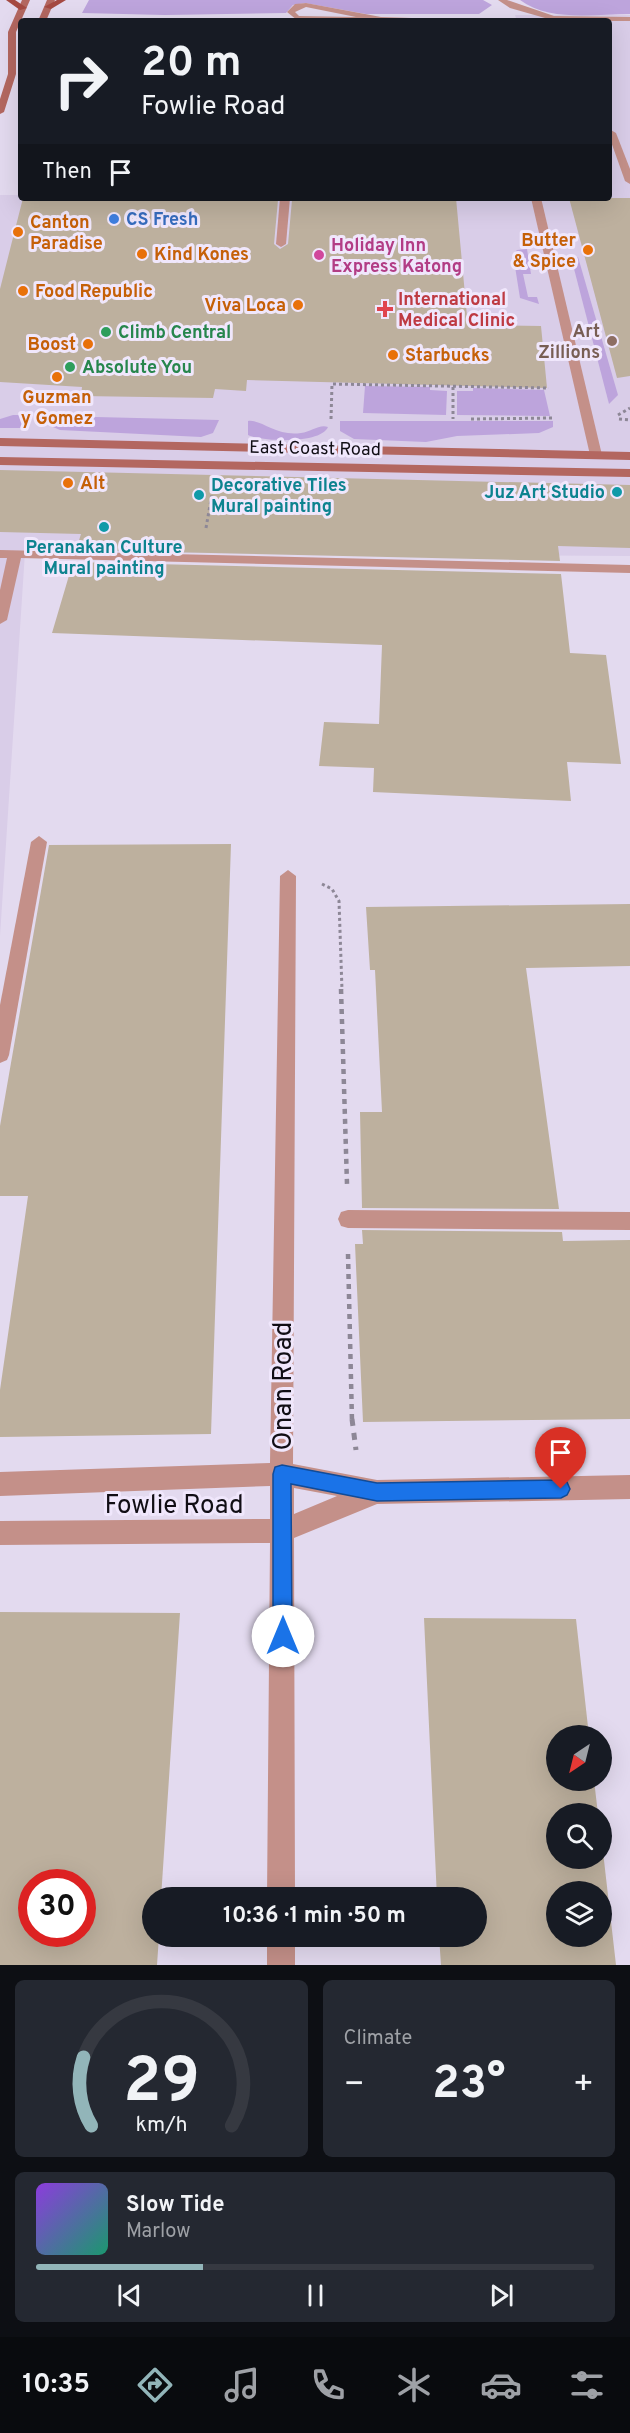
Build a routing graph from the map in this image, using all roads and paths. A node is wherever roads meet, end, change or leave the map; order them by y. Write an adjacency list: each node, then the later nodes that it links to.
1 (10, 0): 5 (main road)
2 (62, 0): 4 (main road)
3 (502, 0): 6 (street)
4 (50, 3): 8 (main road)
5 (25, 4): 7 (main road)
6 (513, 6): 11 (street); 12 (street)
7 (18, 18)
8 (43, 18)
9 (297, 18): 10 (street)
10 (375, 18)
11 (491, 18)
12 (555, 18)
13 (18, 19): 17 (main road)
14 (612, 19): 15 (street)
15 (630, 19)
16 (18, 60): 17 (main road)
17 (12, 68): 18 (main road)
18 (0, 112)
19 (612, 133): 20 (street)
20 (630, 182)
21 (285, 201): 23 (street)
22 (537, 201): 25 (street)
23 (281, 244)
24 (453, 387): 25 (path); 26 (path); 27 (path)
25 (580, 389): 29 (street)
26 (331, 419)
27 (453, 419)
28 (0, 442): 29 (main road, East Coast Road)
29 (596, 455): 30 (main road, East Coast Road)
30 (630, 456)
31 (0, 461): 32 (main road, East Coast Road)
32 (217, 464): 33 (main road, East Coast Road); 36 (path)
33 (630, 472)
34 (0, 554): 35 (street)
35 (15, 554): 36 (street); 38 (street)
36 (201, 559): 37 (street)
37 (630, 569)
38 (0, 620)
39 (39, 842): 41 (street)
40 (288, 878): 42 (path); 45 (street, Onan Road)
41 (0, 1055)
42 (348, 1219): 43 (street); 44 (path)
43 (630, 1221)
44 (357, 1454)
45 (282, 1474): 46 (street, Fowlie Road); 48 (street, Fowlie Road); 49 (street, Onan Road)
46 (0, 1484)
47 (630, 1487): 48 (street, Fowlie Road)
48 (377, 1492): 49 (street, Fowlie Road)
49 (282, 1531): 50 (street, Fowlie Road); 51 (street, Onan Road)
50 (0, 1533)
51 (282, 1887)
52 (281, 1947): 53 (street)
53 (281, 1965)

